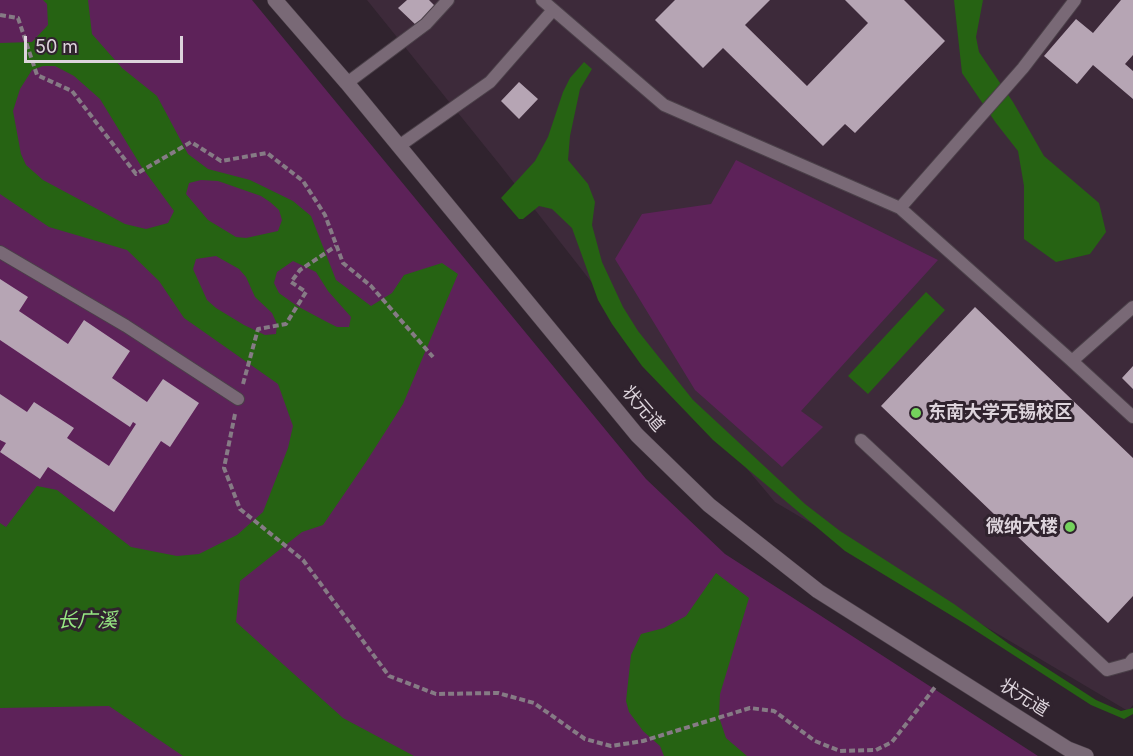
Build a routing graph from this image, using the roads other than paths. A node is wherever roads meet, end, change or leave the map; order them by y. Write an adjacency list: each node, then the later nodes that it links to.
1 (275, 0): 6 (street, 状元道)
2 (448, 0): 6 (lane)
3 (542, 0): 5 (lane)
4 (1075, 0): 8 (lane)
5 (553, 10): 7 (lane); 8 (lane)
6 (347, 83): 7 (street, 状元道)
7 (399, 146): 16 (street, 状元道)
8 (900, 208): 11 (lane)
9 (0, 252): 12 (lane)
10 (1133, 307): 11 (lane)
11 (1072, 361): 13 (lane)
12 (238, 399)
13 (1133, 417)
14 (861, 440): 15 (lane)
15 (1133, 659)
16 (1071, 752): 17 (street, 状元道)
17 (1086, 756)

